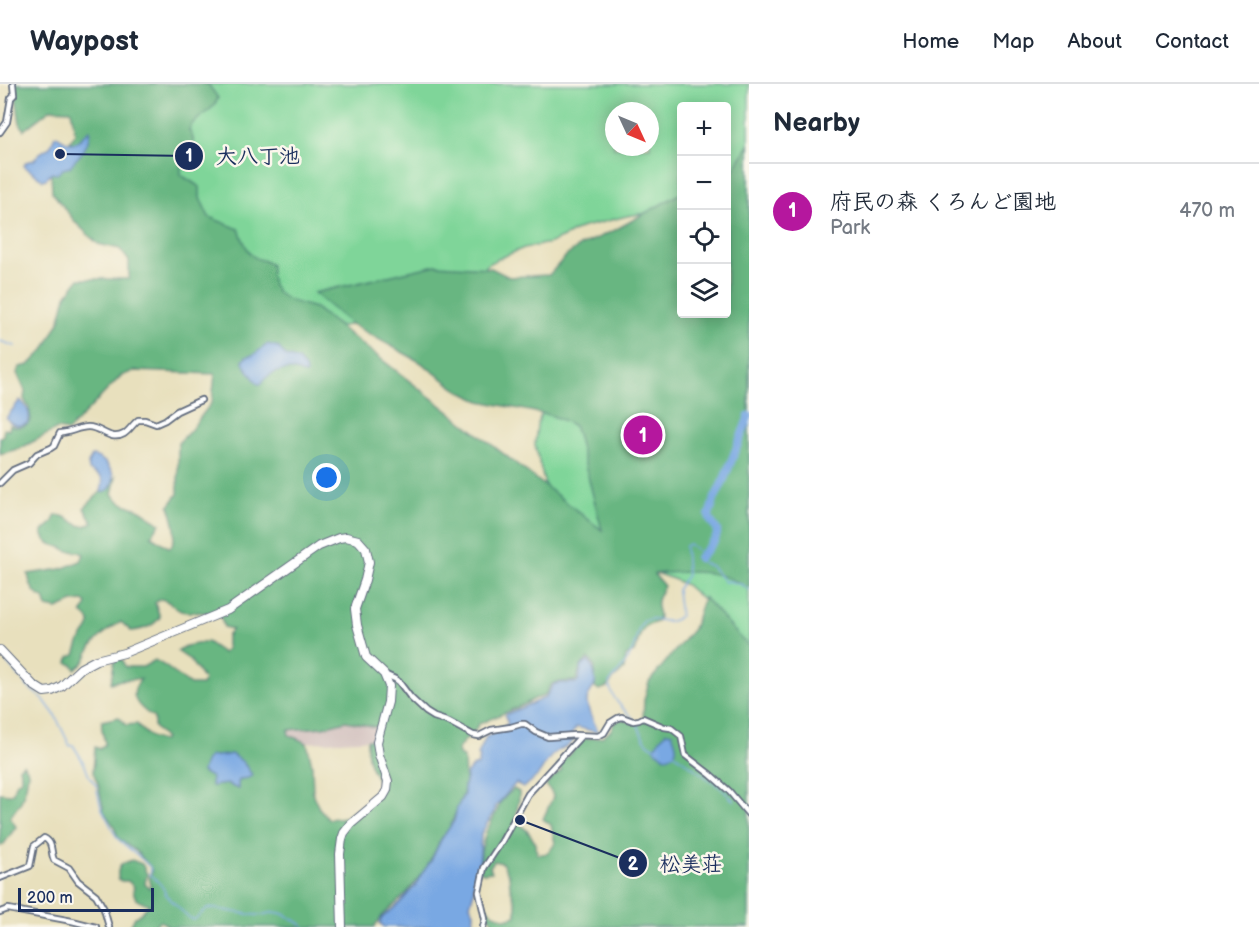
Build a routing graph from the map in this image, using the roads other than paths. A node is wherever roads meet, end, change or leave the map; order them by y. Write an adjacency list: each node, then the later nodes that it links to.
1 (13, 84): 2 (street)
2 (0, 132)
3 (201, 400): 4 (street)
4 (0, 483)
5 (0, 650): 6 (main road)
6 (384, 674): 7 (street); 13 (main road)
7 (578, 736): 8 (street); 14 (street)
8 (749, 815)
9 (0, 878): 12 (street)
10 (0, 912): 11 (street)
11 (96, 927)
12 (109, 927)
13 (342, 927)
14 (483, 927)

